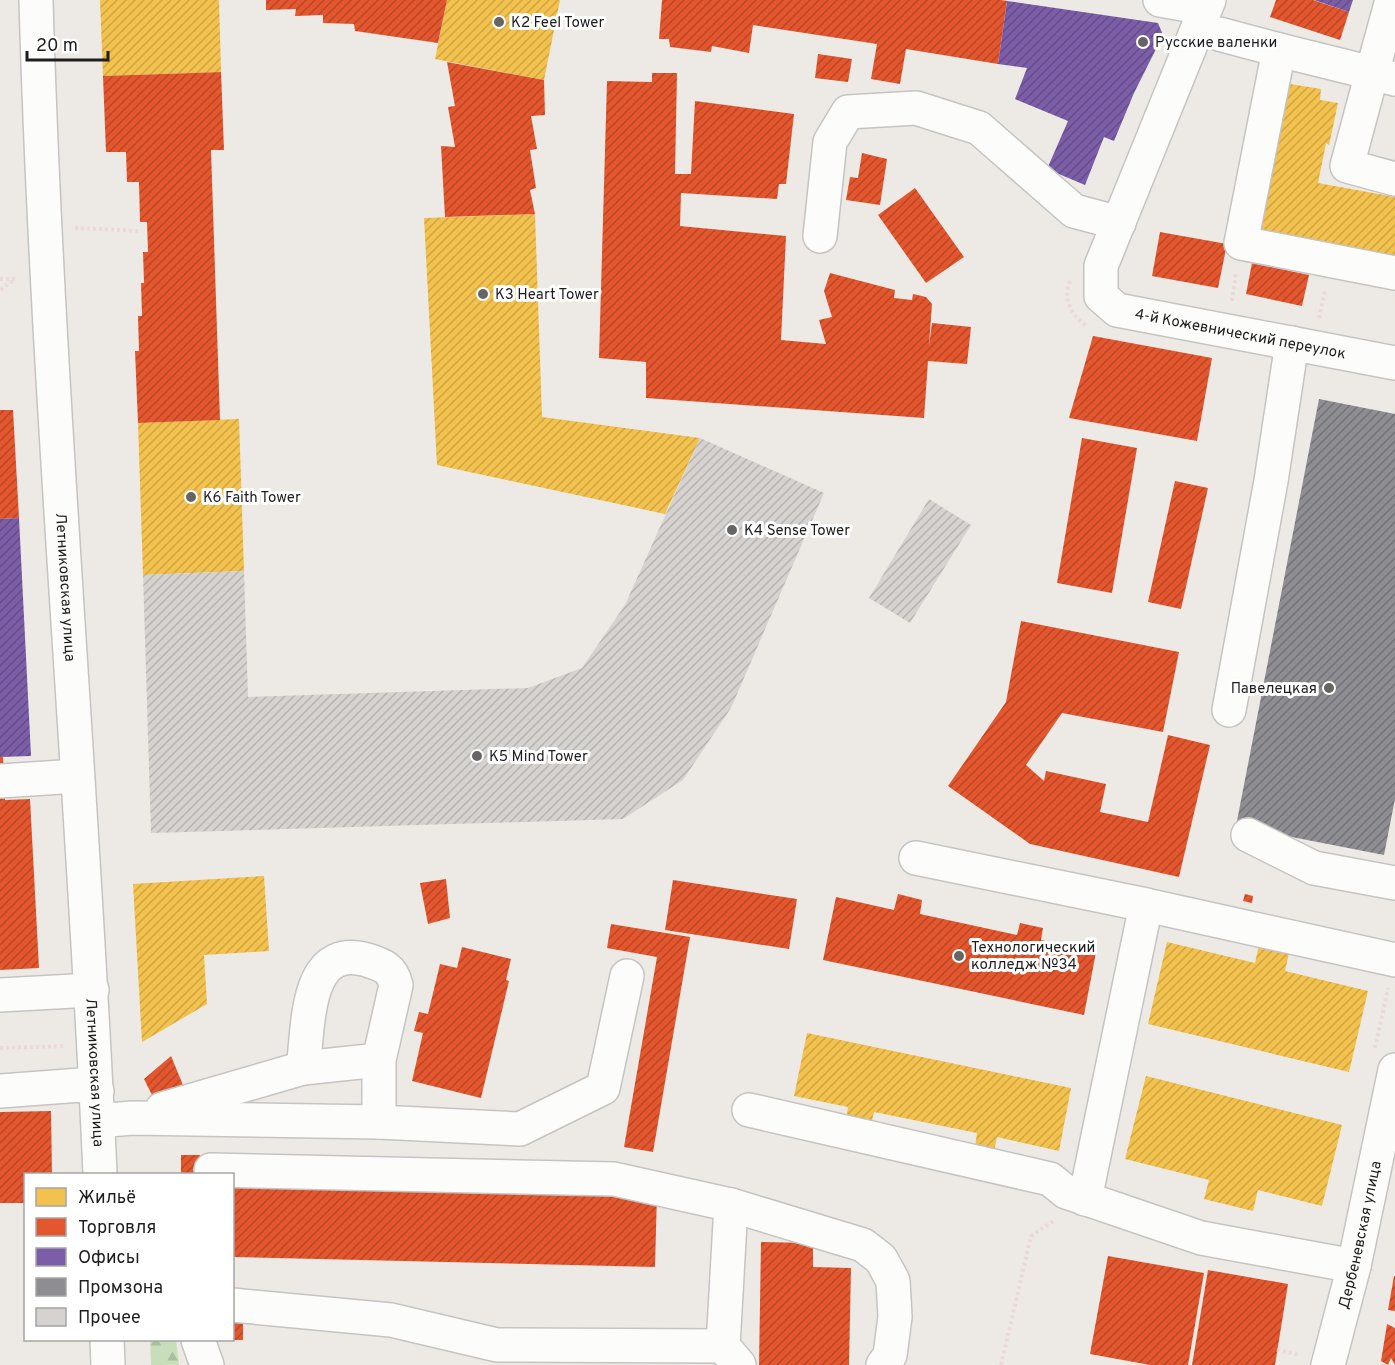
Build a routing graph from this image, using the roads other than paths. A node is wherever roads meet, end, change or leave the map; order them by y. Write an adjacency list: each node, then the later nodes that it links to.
1 (36, 0): 14 (street, Летниковская улица)
2 (1160, 0): 4 (street)
3 (1392, 0): 6 (street)
4 (1211, 14): 5 (street); 8 (street)
5 (1279, 50): 6 (street); 10 (street)
6 (1384, 76): 7 (street)
7 (1395, 179)
8 (1119, 223): 9 (street); 11 (street, 4-й Кожевнический переулок)
9 (820, 236)
10 (1395, 273)
11 (1304, 336): 12 (street, 4-й Кожевнический переулок); 13 (street)
12 (1395, 363)
13 (1229, 710)
14 (77, 776): 15 (street); 22 (street, Летниковская улица)
15 (0, 781)
16 (1248, 835): 18 (street)
17 (916, 858): 19 (street)
18 (1395, 882)
19 (1146, 905): 20 (street); 35 (street)
20 (1395, 960)
21 (627, 976): 32 (street)
22 (92, 990): 23 (street); 28 (street, Летниковская улица)
23 (0, 995)
24 (379, 1060): 25 (street); 25 (street); 32 (street)
25 (303, 1068): 31 (street)
26 (1395, 1070): 29 (street, Дербеневская улица)
27 (0, 1091): 28 (street)
28 (97, 1106): 31 (street); 34 (street, Летниковская улица)
29 (1392, 1107): 37 (street, Дербеневская улица)
30 (749, 1110): 35 (street)
31 (132, 1118): 32 (street)
32 (380, 1122)
33 (211, 1170): 36 (street)
34 (100, 1173)
35 (1085, 1199): 37 (street)
36 (731, 1206): 41 (street); 44 (street)
37 (1354, 1266): 45 (street, Дербеневская улица)
38 (234, 1305): 41 (street)
39 (107, 1341): 42 (street)
40 (198, 1341): 43 (street)
41 (731, 1356)
42 (108, 1365)
43 (207, 1365)
44 (884, 1365)
45 (1330, 1365)

